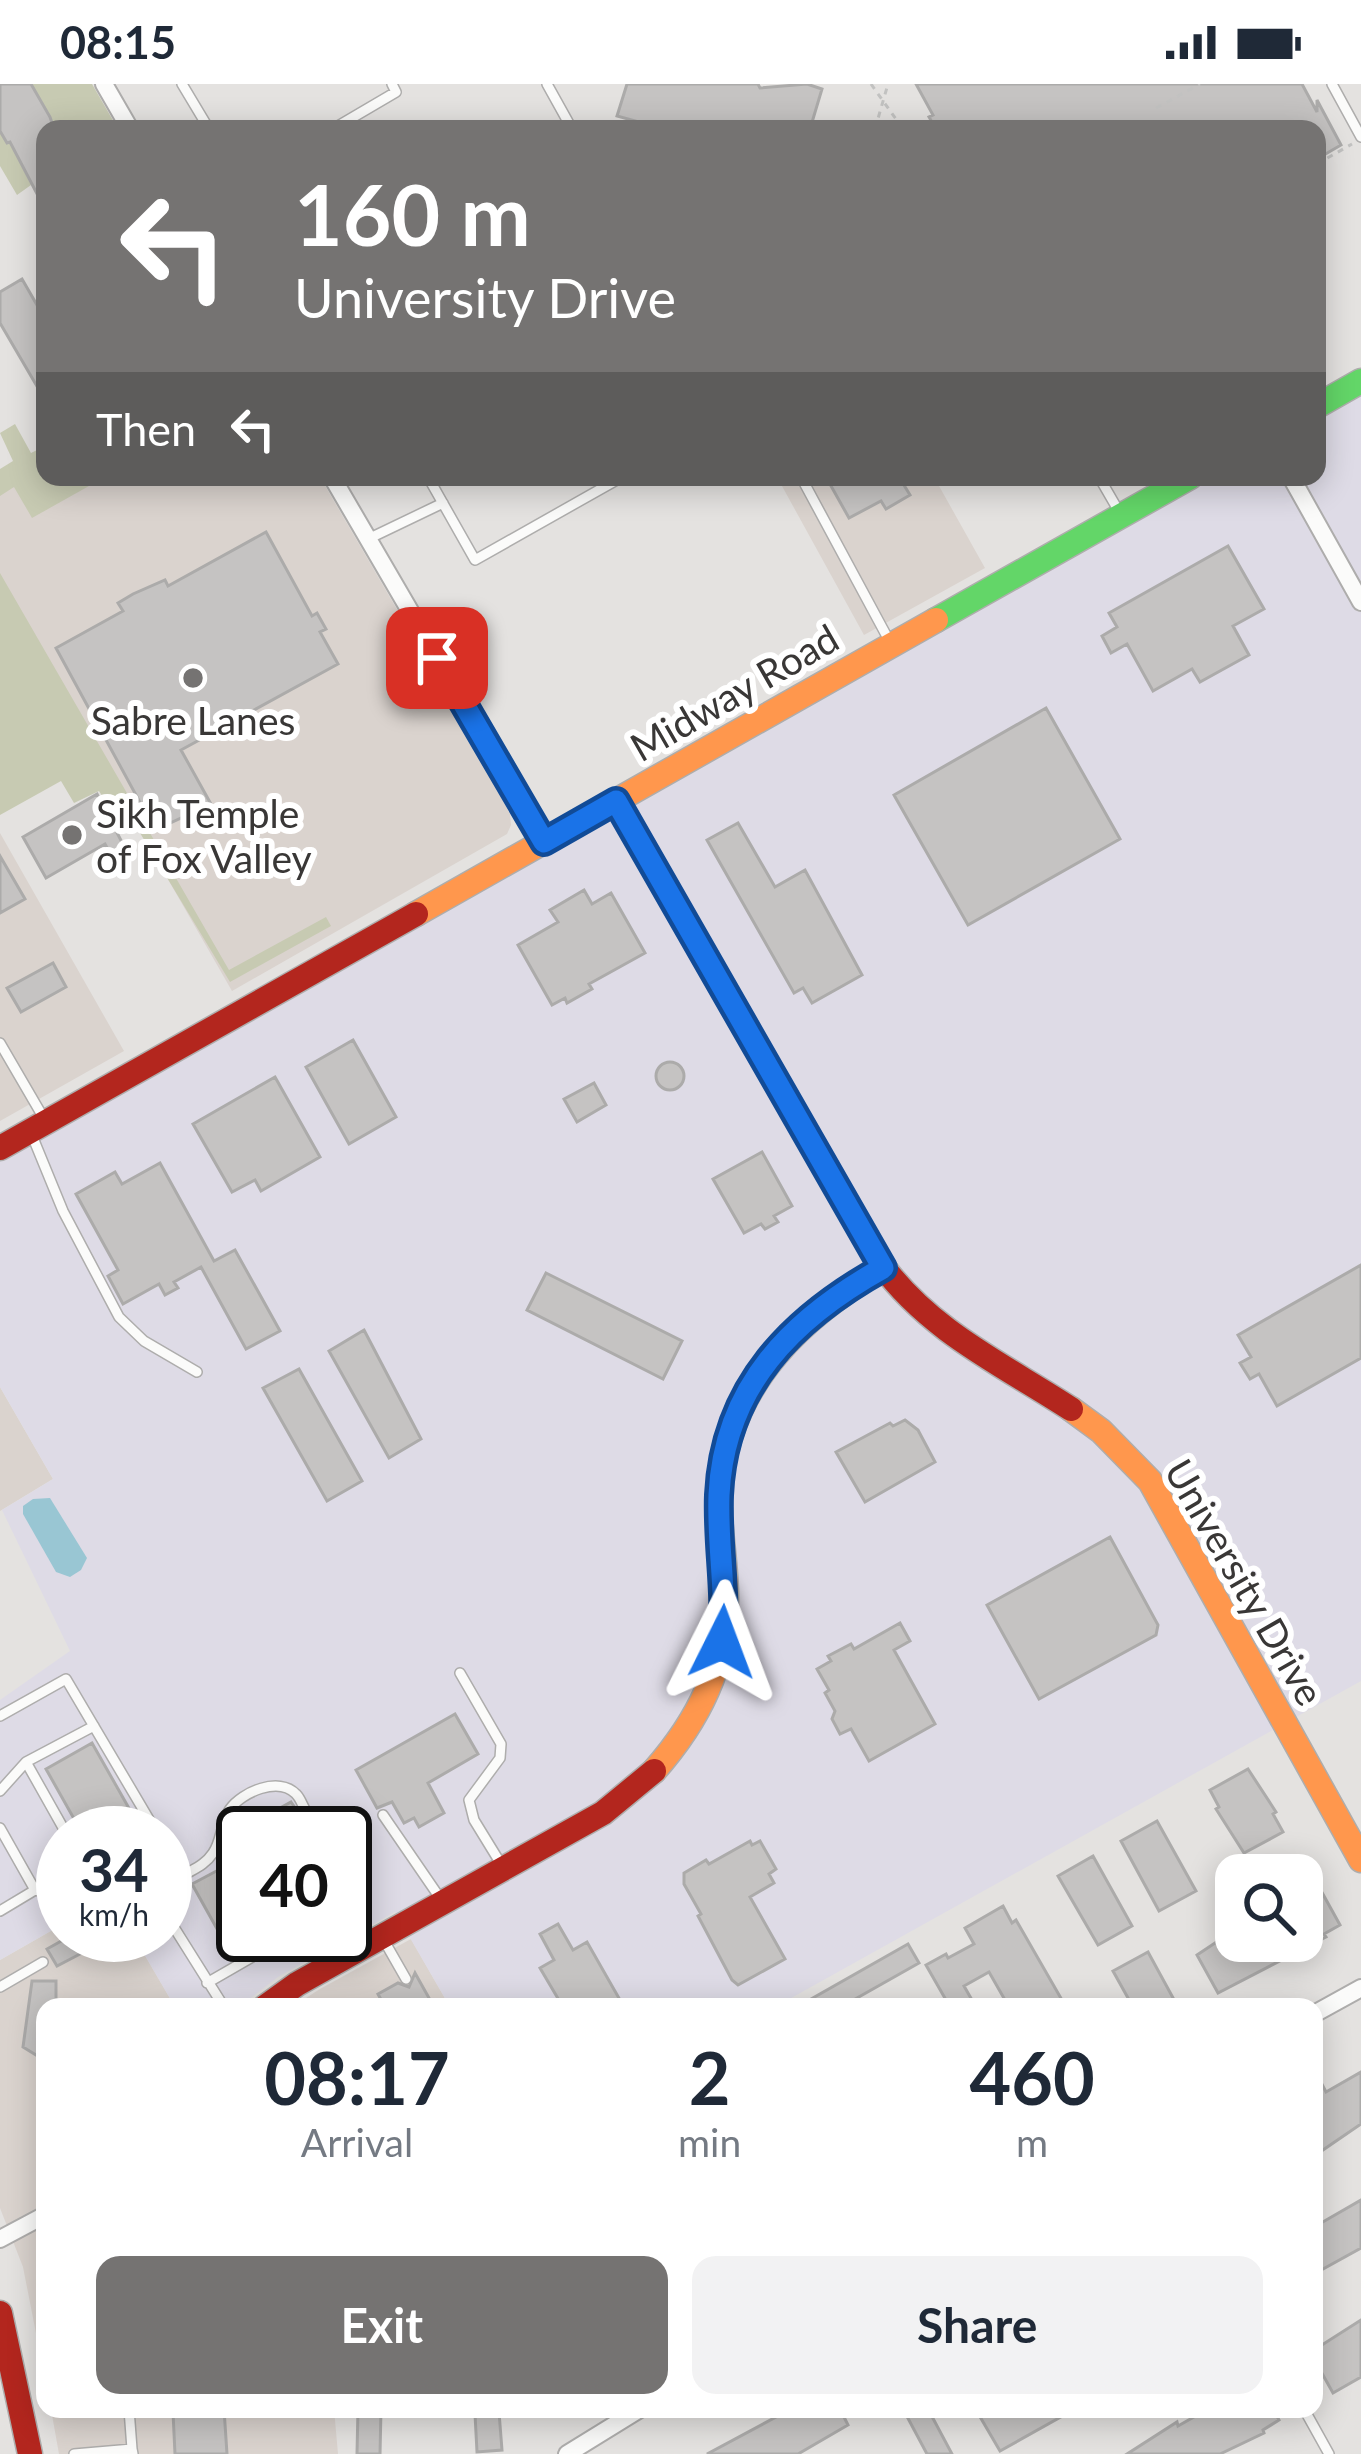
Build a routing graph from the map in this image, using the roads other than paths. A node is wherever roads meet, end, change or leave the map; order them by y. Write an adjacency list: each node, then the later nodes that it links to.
1 (104, 84): 6 (street)
2 (182, 84): 7 (lane)
3 (392, 84): 8 (lane)
4 (547, 84): 9 (lane)
5 (1331, 84): 10 (lane)
6 (125, 120)
7 (204, 120)
8 (349, 120)
9 (567, 120)
10 (1361, 138)
11 (1361, 381): 12 (street)
12 (1326, 401)
13 (337, 486): 22 (street)
14 (433, 486): 20 (lane)
15 (606, 486): 20 (lane)
16 (806, 486): 24 (lane)
17 (1104, 486): 21 (lane)
18 (1174, 486): 21 (street, Midway Road)
19 (1296, 486): 23 (street)
20 (443, 503): 22 (lane)
21 (1121, 515): 24 (street, Midway Road)
22 (368, 539): 26 (street)
23 (1361, 602)
24 (891, 644): 25 (street, Midway Road)
25 (616, 801): 26 (street, Midway Road); 30 (street, University Drive)
26 (544, 842): 28 (street, Midway Road)
27 (2, 1050): 28 (lane)
28 (38, 1126): 29 (street, Midway Road); 31 (lane)
29 (0, 1148)
30 (883, 1268): 44 (street, University Drive); 45 (street)
31 (197, 1372)
32 (460, 1673): 45 (lane)
33 (0, 1716): 34 (lane)
34 (94, 1726): 35 (lane); 38 (lane)
35 (26, 1762): 36 (lane); 37 (lane)
36 (0, 1791)
37 (51, 1806)
38 (141, 1806)
39 (232, 1806): 40 (lane)
40 (304, 1806)
41 (383, 1815): 48 (lane)
42 (0, 1828): 47 (lane)
43 (216, 1850): 46 (lane)
44 (1361, 1860)
45 (504, 1869): 48 (street)
46 (192, 1870)
47 (35, 1890): 49 (lane)
48 (443, 1903): 50 (street)
49 (0, 1911)
50 (382, 1937): 54 (lane); 59 (street)
51 (192, 1958): 55 (lane)
52 (43, 1962): 56 (lane)
53 (243, 1962): 55 (lane)
54 (406, 1978)
55 (207, 1983): 58 (lane)
56 (0, 1987)
57 (1361, 1988): 60 (street)
58 (218, 1998)
59 (280, 1998)
60 (1323, 2009)
61 (36, 2221): 62 (street)
62 (0, 2239)
63 (0, 2312): 68 (street)
64 (130, 2418): 67 (lane)
65 (625, 2418): 70 (street)
66 (1309, 2418): 71 (lane)
67 (132, 2451): 69 (lane)
68 (30, 2454)
69 (74, 2454)
70 (567, 2454)
71 (1329, 2454)

